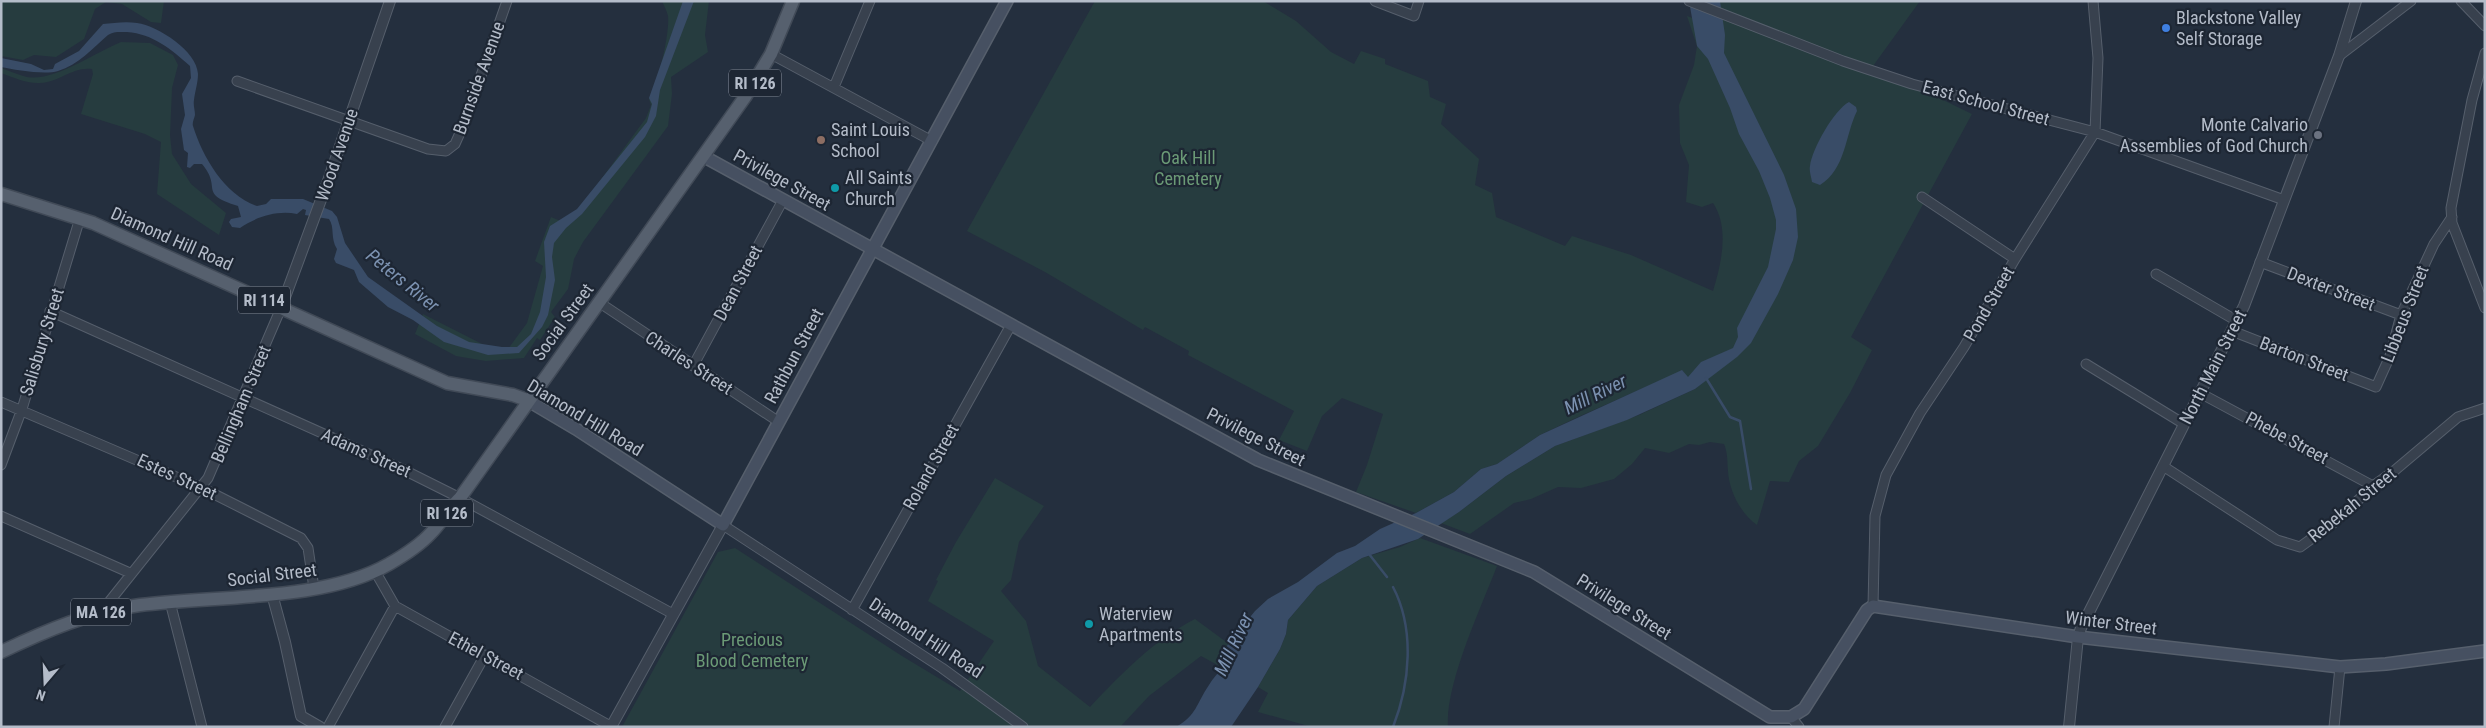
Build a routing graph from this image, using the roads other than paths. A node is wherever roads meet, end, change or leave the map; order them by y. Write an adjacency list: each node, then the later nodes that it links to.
1 (390, 1): 19 (street, Wood Avenue)
2 (507, 1): 19 (street, Burnside Avenue)
3 (793, 1): 15 (main road, Social Street / RI 126)
4 (870, 1): 18 (street)
5 (1007, 1): 21 (main road, Rathbun Street)
6 (1375, 1): 7 (street)
7 (1419, 1)
8 (1690, 1): 20 (street, East School Street)
9 (2094, 1): 20 (street, Pond Street)
10 (2356, 1): 16 (street, North Main Street)
11 (2410, 1): 16 (street)
12 (2461, 1): 13 (street)
13 (2485, 26)
14 (2485, 53): 27 (street)
15 (771, 54): 18 (street); 22 (main road, Social Street / RI 126)
16 (2339, 56): 26 (street, North Main Street)
17 (237, 81): 19 (street)
18 (834, 86): 21 (street)
19 (350, 119): 34 (street, Wood Avenue)
20 (2095, 132): 26 (street, East School Street); 30 (street, Pond Street)
21 (932, 141): 29 (main road, Rathbun Street)
22 (703, 156): 25 (main road, Privilege Street); 33 (main road, Social Street)
23 (1, 194): 28 (main road, Diamond Hill Road / RI 114)
24 (1922, 197): 30 (street)
25 (783, 200): 29 (main road, Privilege Street); 42 (street, Dean Street)
26 (2284, 200): 31 (street, North Main Street)
27 (2452, 217): 35 (street); 37 (street, Libbeus Street)
28 (80, 218): 34 (main road, Diamond Hill Road / RI 114); 36 (street, Salisbury Street)
29 (873, 250): 39 (main road, Privilege Street); 50 (main road, Rathbun Street)
30 (2015, 259): 66 (street, Pond Street)
31 (2260, 262): 37 (street, Dexter Street); 38 (street, North Main Street)
32 (2156, 274): 38 (street)
33 (600, 303): 42 (street, Charles Street); 46 (main road, Social Street)
34 (281, 308): 45 (street, Bellingham Street); 46 (main road, Diamond Hill Road / RI 114)
35 (2485, 308)
36 (50, 311): 45 (street, Adams Street); 49 (street, Salisbury Street)
37 (2401, 315): 43 (street, Libbeus Street)
38 (2237, 321): 40 (street, North Main Street)
39 (1011, 325): 67 (street, Roland Street); 75 (main road, Privilege Street)
40 (2232, 331): 43 (street, Barton Street); 44 (street, North Main Street)
41 (2086, 364): 51 (street)
42 (693, 366): 50 (street, Charles Street)
43 (2376, 387)
44 (2200, 392): 51 (street, North Main Street); 54 (street, Phebe Street)
45 (244, 399): 55 (street, Bellingham Street); 56 (street, Adams Street)
46 (527, 400): 56 (main road, Social Street / RI 126); 58 (main road, Diamond Hill Road / RI 114)
47 (1, 402): 49 (street, Estes Street)
48 (2485, 408): 54 (street, Rebekah Street)
49 (22, 409): 52 (street, Salisbury Street); 55 (street, Estes Street)
50 (779, 422): 58 (main road, Rathbun Street)
51 (2184, 424): 53 (street, North Main Street)
52 (1, 465)
53 (2163, 466): 54 (street, Rebekah Street); 70 (street, North Main Street)
54 (2373, 486)
55 (202, 488): 60 (street, Bellingham Street); 62 (street, Estes Street)
56 (460, 498): 59 (main road, Social Street / RI 126); 69 (street, Adams Street)
57 (1, 516): 60 (street)
58 (723, 525): 67 (street, Diamond Hill Road); 69 (street, Rathbun Street)
59 (375, 572): 61 (main road, Social Street / RI 126); 65 (street)
60 (130, 574): 68 (street, Bellingham Street)
61 (333, 585): 62 (main road, Social Street / MA 126)
62 (314, 588): 63 (main road, Social Street / MA 126)
63 (272, 594): 64 (main road, Social Street / MA 126); 77 (street)
64 (170, 602): 68 (main road, MA 126); 76 (street)
65 (395, 606): 73 (street, Ethel Street); 78 (street)
66 (1873, 606): 70 (main road, Winter Street); 75 (main road)
67 (852, 610): 81 (street, Diamond Hill Road)
68 (101, 612): 72 (main road, MA 126)
69 (673, 614): 80 (street, Rathbun Street)
70 (2078, 637): 74 (main road, Winter Street); 83 (street, North Main Street)
71 (2485, 651): 74 (main road, Winter Street)
72 (1, 652)
73 (485, 656): 79 (street); 80 (street, Ethel Street)
74 (2340, 667): 84 (street)
75 (1791, 717): 82 (street)
76 (202, 727)
77 (320, 727)
78 (328, 727)
79 (446, 727)
80 (612, 727)
81 (1023, 727)
82 (1799, 727)
83 (2069, 727)
84 (2334, 727)

